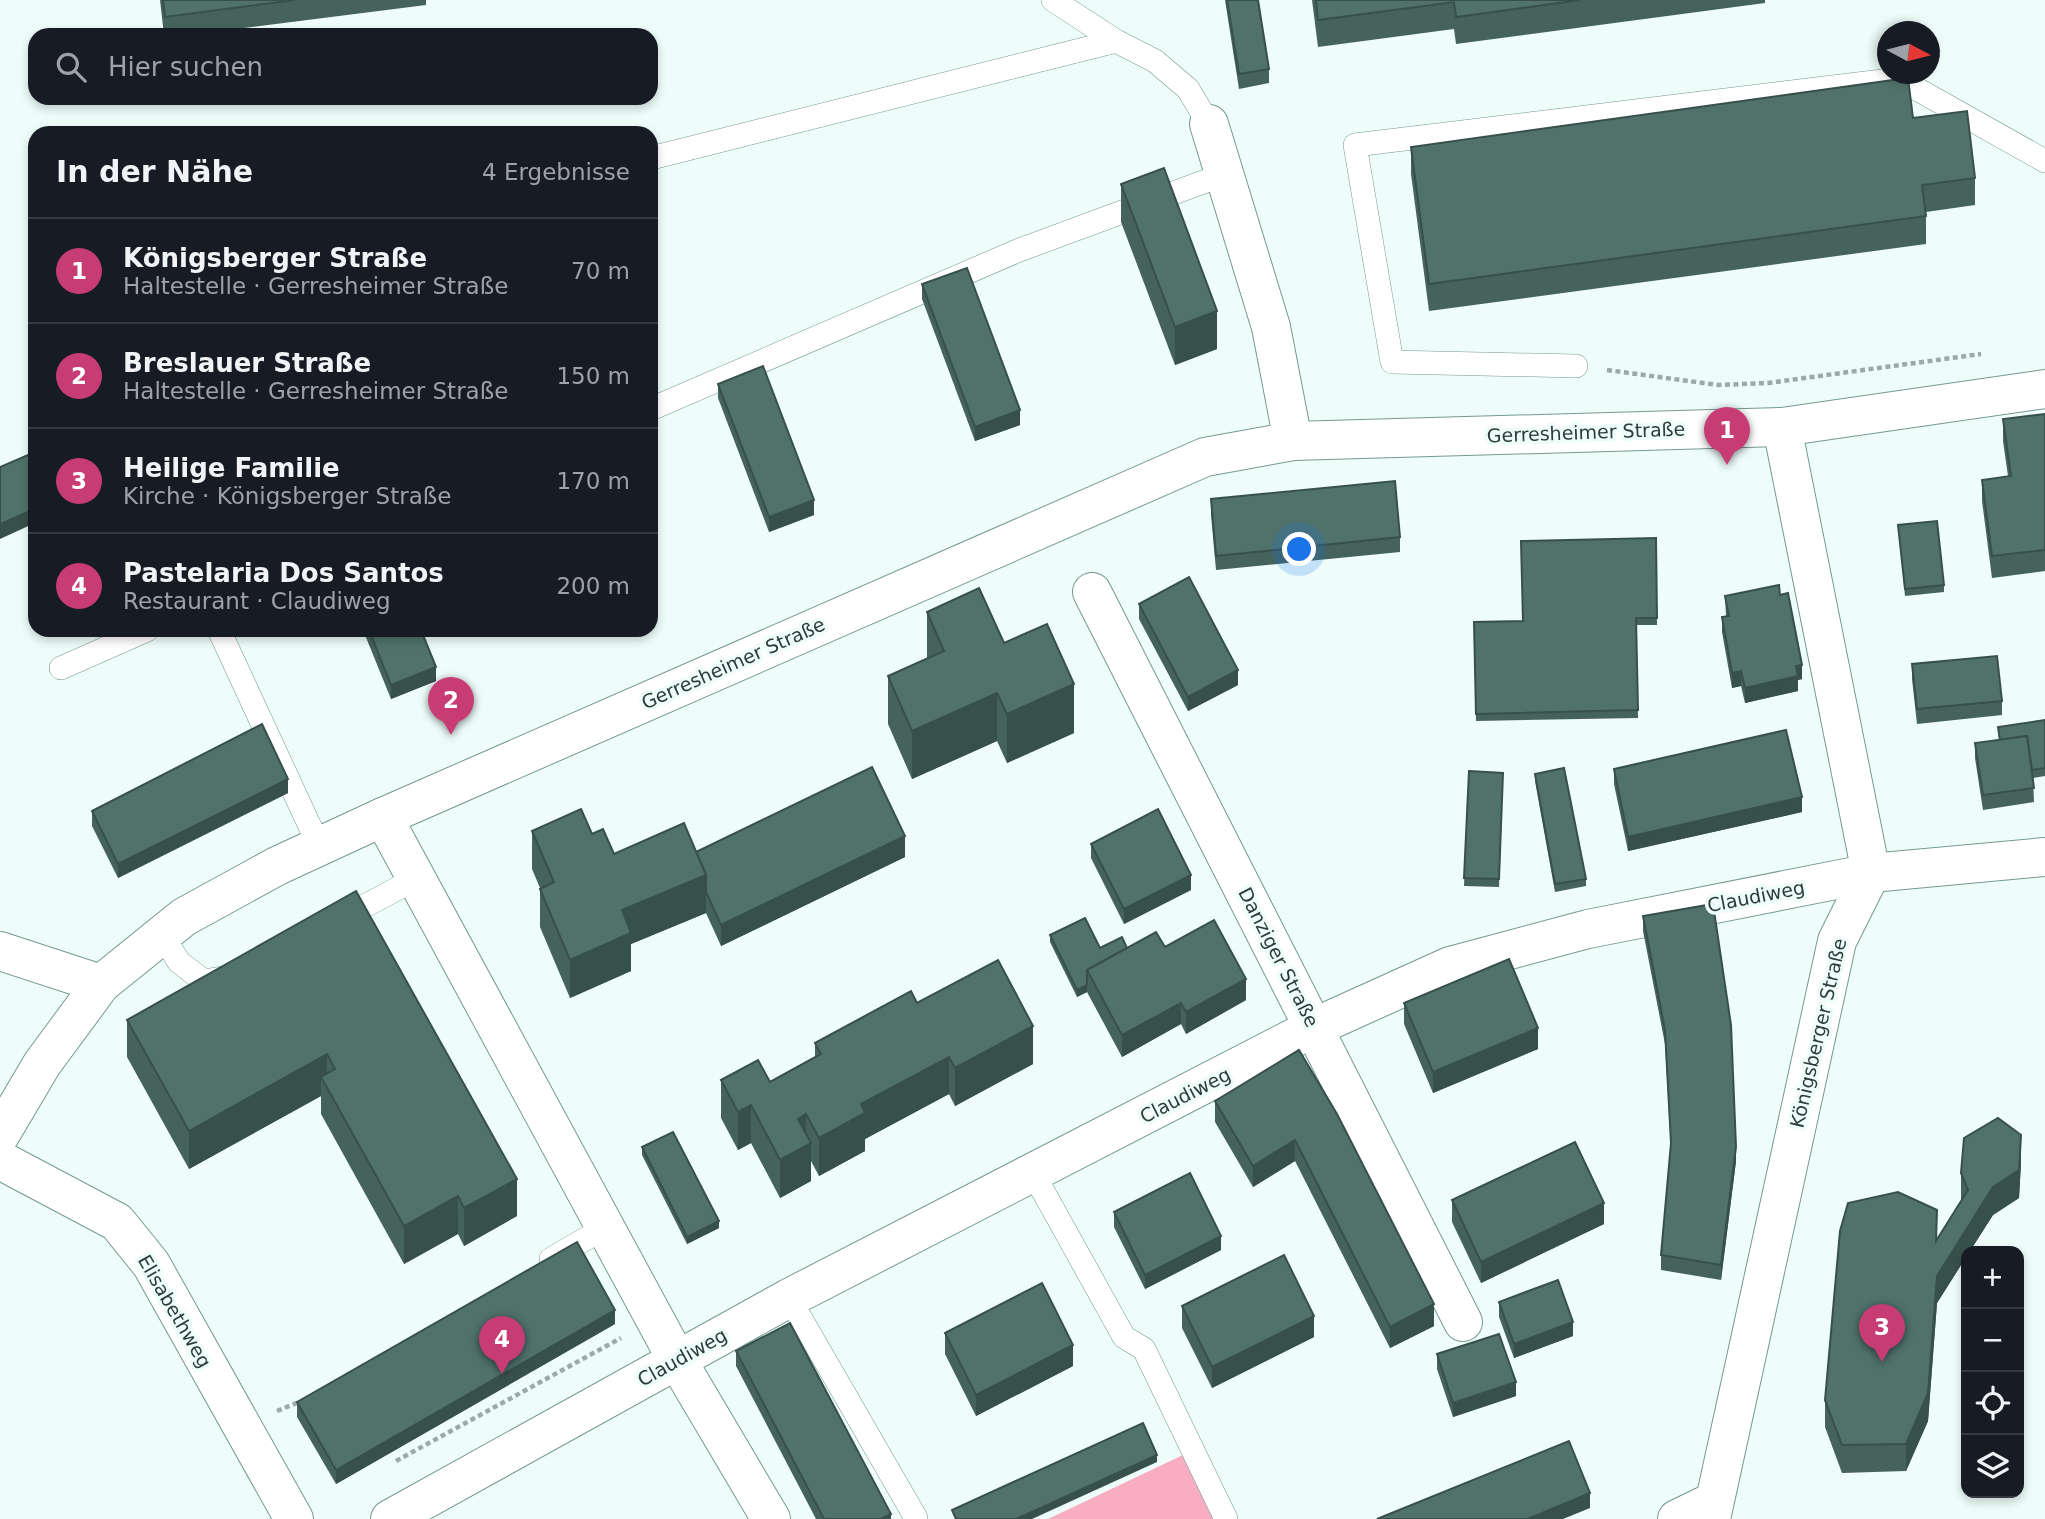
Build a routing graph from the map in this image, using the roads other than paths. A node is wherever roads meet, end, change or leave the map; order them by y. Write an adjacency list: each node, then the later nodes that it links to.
1 (1053, 0): 2 (lane)
2 (1116, 41): 3 (lane); 4 (lane)
3 (1209, 124): 6 (street)
4 (658, 156)
5 (2045, 161): 7 (lane)
6 (1225, 174): 9 (lane); 11 (street)
7 (1576, 366)
8 (2045, 388): 10 (street, Gerresheimer Straße)
9 (658, 406)
10 (1782, 427): 11 (street, Gerresheimer Straße); 19 (street)
11 (1293, 442): 16 (street, Gerresheimer Straße)
12 (1092, 592): 26 (street, Danziger Straße)
13 (131, 637): 15 (lane)
14 (222, 637): 17 (lane)
15 (61, 668)
16 (383, 817): 17 (street, Gerresheimer Straße); 20 (street)
17 (319, 846): 21 (street, Gerresheimer Straße)
18 (2045, 857): 19 (street, Claudiweg)
19 (1871, 873): 26 (street, Claudiweg); 35 (street, Königsberger Straße)
20 (417, 878): 22 (lane); 30 (street)
21 (173, 926): 24 (lane); 25 (street, Gerresheimer Straße)
22 (322, 930)
23 (0, 951): 25 (street)
24 (250, 969)
25 (101, 984): 27 (street, Gerresheimer Straße)
26 (1315, 1027): 29 (street, Claudiweg); 33 (street, Danziger Straße)
27 (0, 1135)
28 (0, 1160): 37 (street, Elisabethweg)
29 (1033, 1173): 32 (street, Claudiweg); 40 (lane)
30 (606, 1227): 31 (lane); 34 (street)
31 (535, 1268)
32 (789, 1298): 34 (street, Claudiweg); 36 (lane)
33 (1464, 1322)
34 (677, 1360): 38 (street, Claudiweg); 39 (street)
35 (1712, 1511): 41 (street)
36 (916, 1518)
37 (294, 1519)
38 (390, 1519)
39 (771, 1519)
40 (1226, 1519)
41 (1677, 1519)

